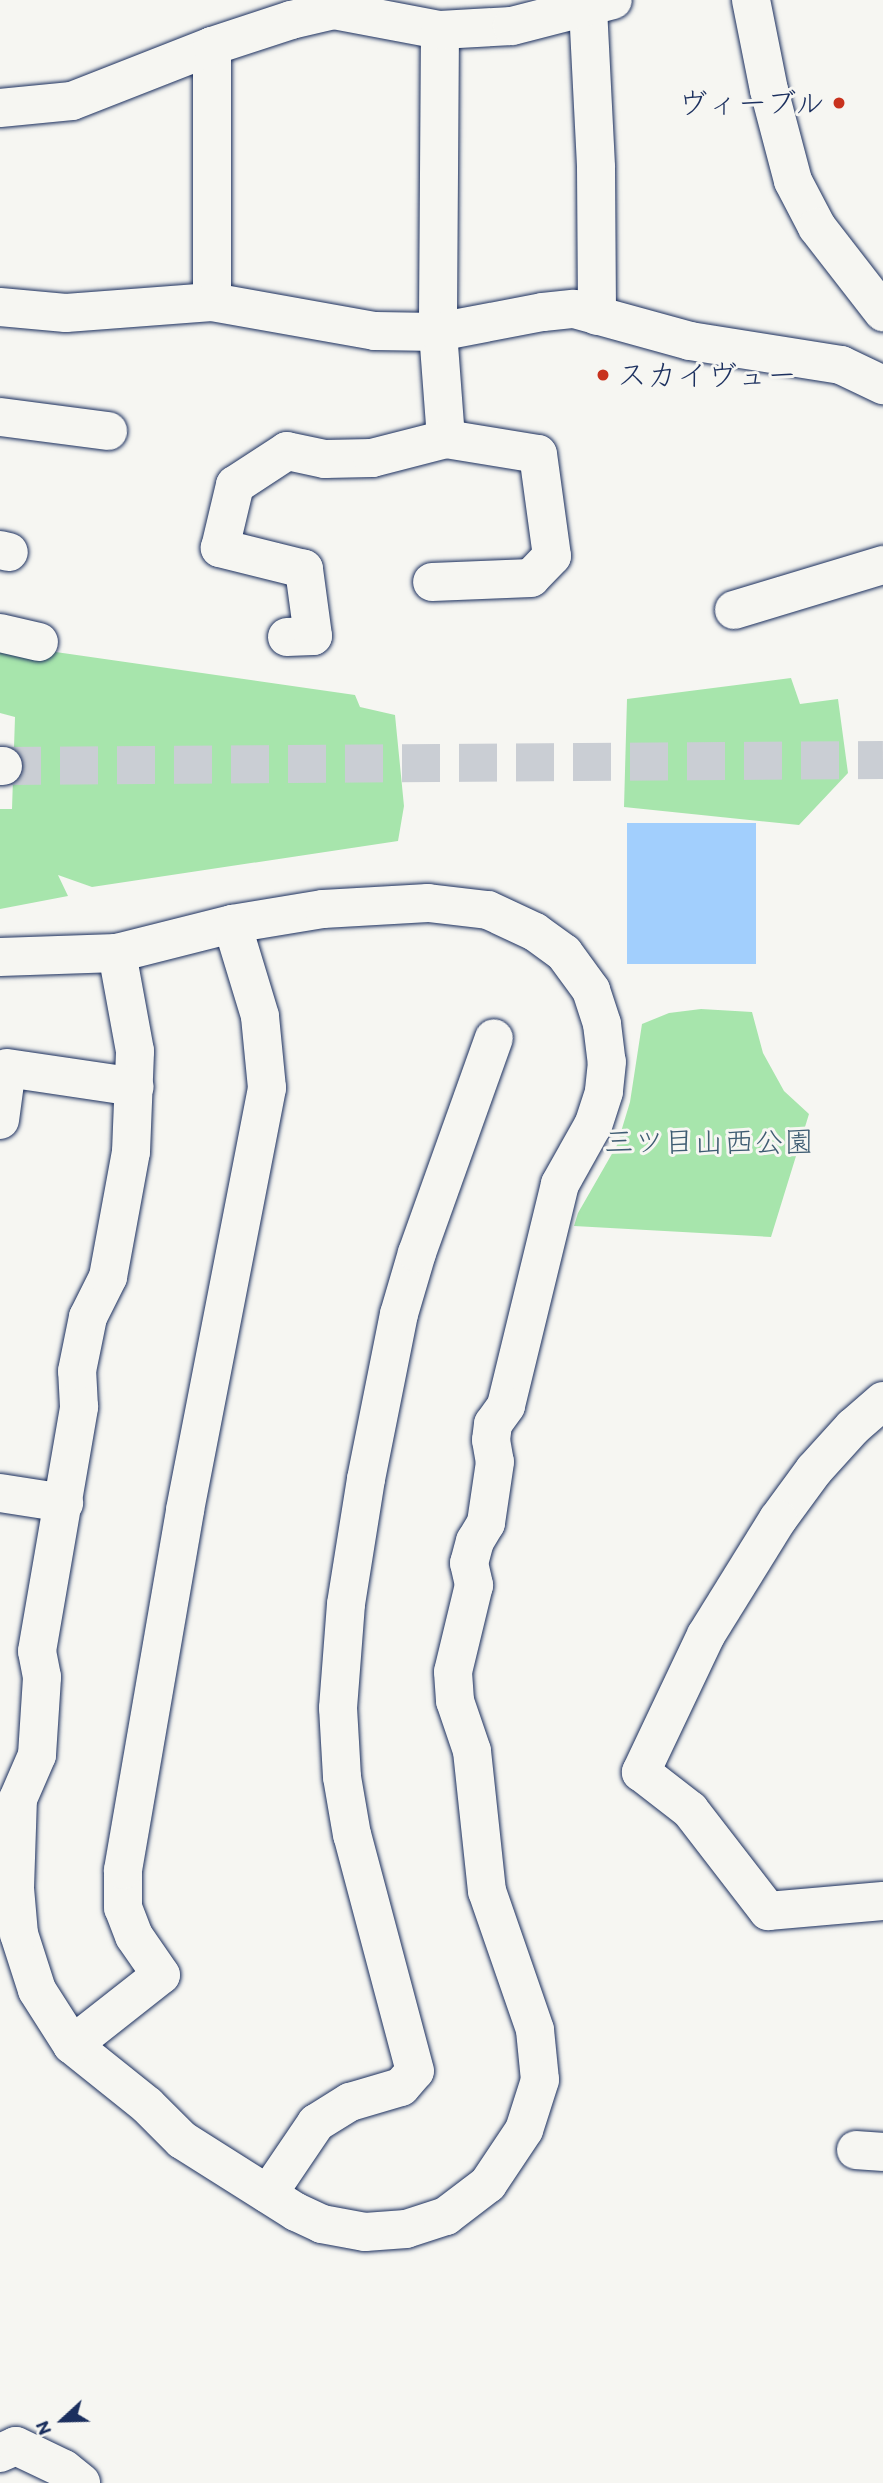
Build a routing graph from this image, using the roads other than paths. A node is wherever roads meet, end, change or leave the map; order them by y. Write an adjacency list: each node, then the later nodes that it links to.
1 (751, 0): 8 (street)
2 (601, 4): 3 (street); 9 (street)
3 (440, 30): 4 (street); 10 (street)
4 (212, 46): 5 (street); 6 (street)
5 (0, 108)
6 (212, 302): 7 (street); 10 (street)
7 (0, 307)
8 (883, 313)
9 (597, 316): 10 (street); 11 (street)
10 (438, 332): 14 (street)
11 (883, 385)
12 (0, 417): 13 (street)
13 (108, 431)
14 (446, 439): 16 (street); 19 (street)
15 (883, 565): 17 (street)
16 (432, 582)
17 (734, 610)
18 (0, 633): 20 (street)
19 (287, 637)
20 (39, 642)
21 (232, 924): 22 (street); 32 (street); 33 (street)
22 (117, 953): 23 (street); 25 (street)
23 (0, 957)
24 (494, 1038): 33 (street)
25 (135, 1087): 26 (street); 29 (street)
26 (0, 1120)
27 (883, 1401): 31 (street)
28 (0, 1493): 29 (street)
29 (64, 1503): 30 (street)
30 (8, 1887): 32 (street)
31 (883, 1901)
32 (72, 2045): 33 (street)
33 (268, 2194)
34 (0, 2453): 35 (street)
35 (81, 2483)

